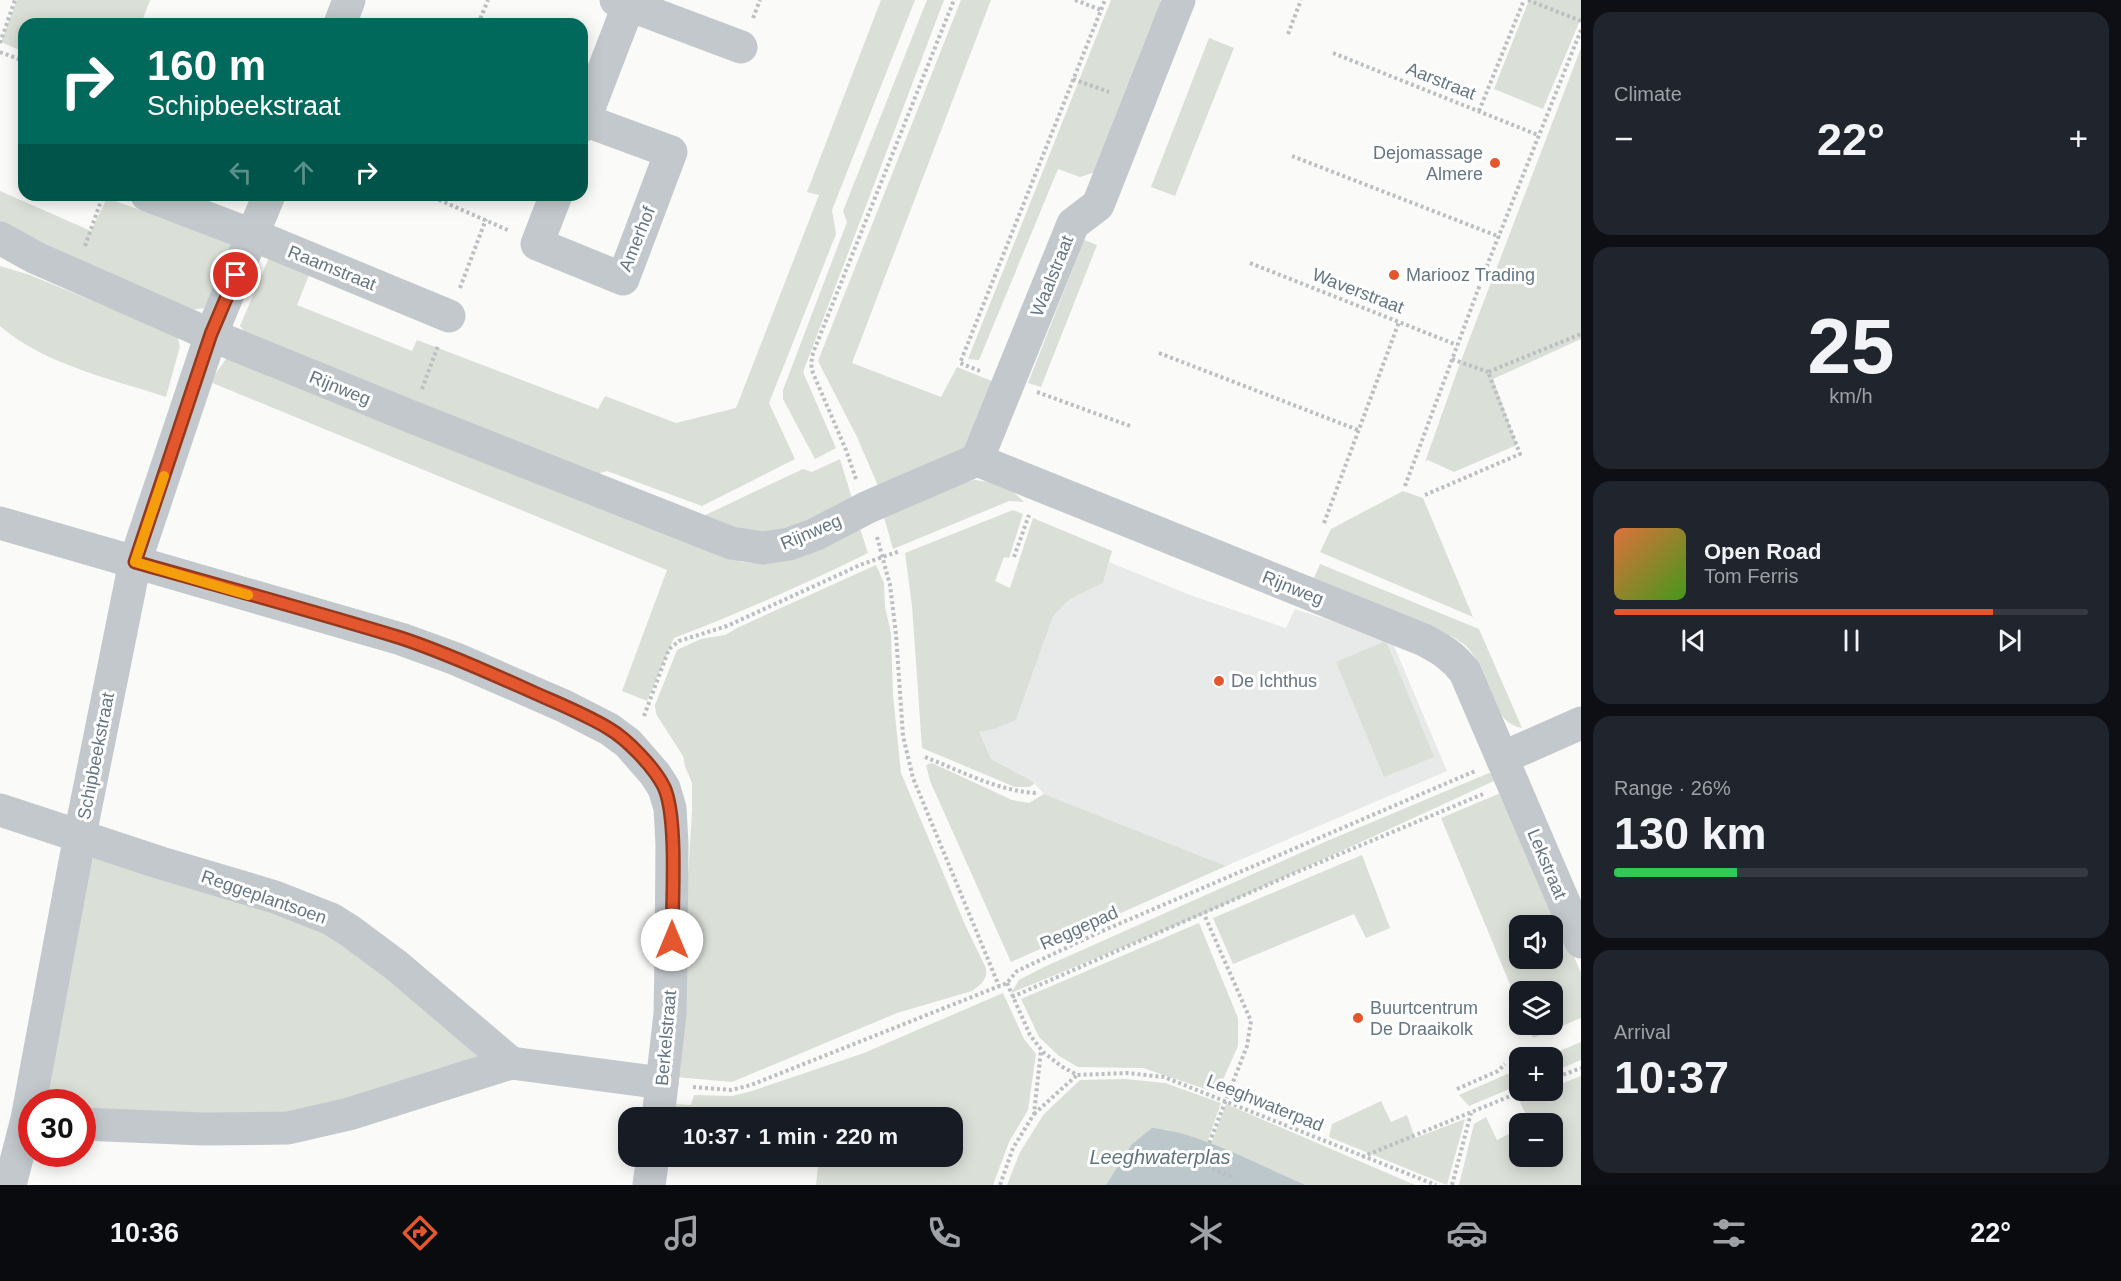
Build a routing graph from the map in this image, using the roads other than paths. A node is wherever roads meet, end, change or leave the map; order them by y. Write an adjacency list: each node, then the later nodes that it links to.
1 (350, 0): 4 (street)
2 (1179, 0): 15 (street, Waalstraat)
3 (623, 2): 5 (street, Amerhof); 6 (street, Amerhof)
4 (342, 18)
5 (747, 33)
6 (588, 108)
7 (588, 125): 10 (street, Amerhof)
8 (163, 201): 11 (street, Raamstraat)
9 (266, 201): 11 (street, Schipbeekstraat)
10 (554, 201)
11 (252, 235): 13 (street, Raamstraat); 14 (street, Schipbeekstraat)
12 (0, 238): 14 (street, Rijnweg)
13 (449, 316)
14 (211, 334): 15 (street, Rijnweg); 17 (street, Schipbeekstraat)
15 (977, 460): 19 (street, Rijnweg)
16 (0, 523): 17 (street, Berkelstraat)
17 (135, 562): 21 (street, Schipbeekstraat); 24 (street, Berkelstraat)
18 (1581, 723): 19 (street)
19 (1501, 779): 22 (street, Lekstraat)
20 (0, 810): 21 (street, Reggeplantsoen)
21 (80, 835): 23 (street, Reggeplantsoen); 25 (street, Schipbeekstraat)
22 (1581, 942)
23 (511, 1063): 24 (street); 27 (street)
24 (662, 1083): 26 (street, Berkelstraat)
25 (35, 1089)
26 (659, 1107)
27 (96, 1125)
28 (18, 1158): 30 (street, Schipbeekstraat)
29 (651, 1167): 31 (street)
30 (10, 1185)
31 (649, 1185)

